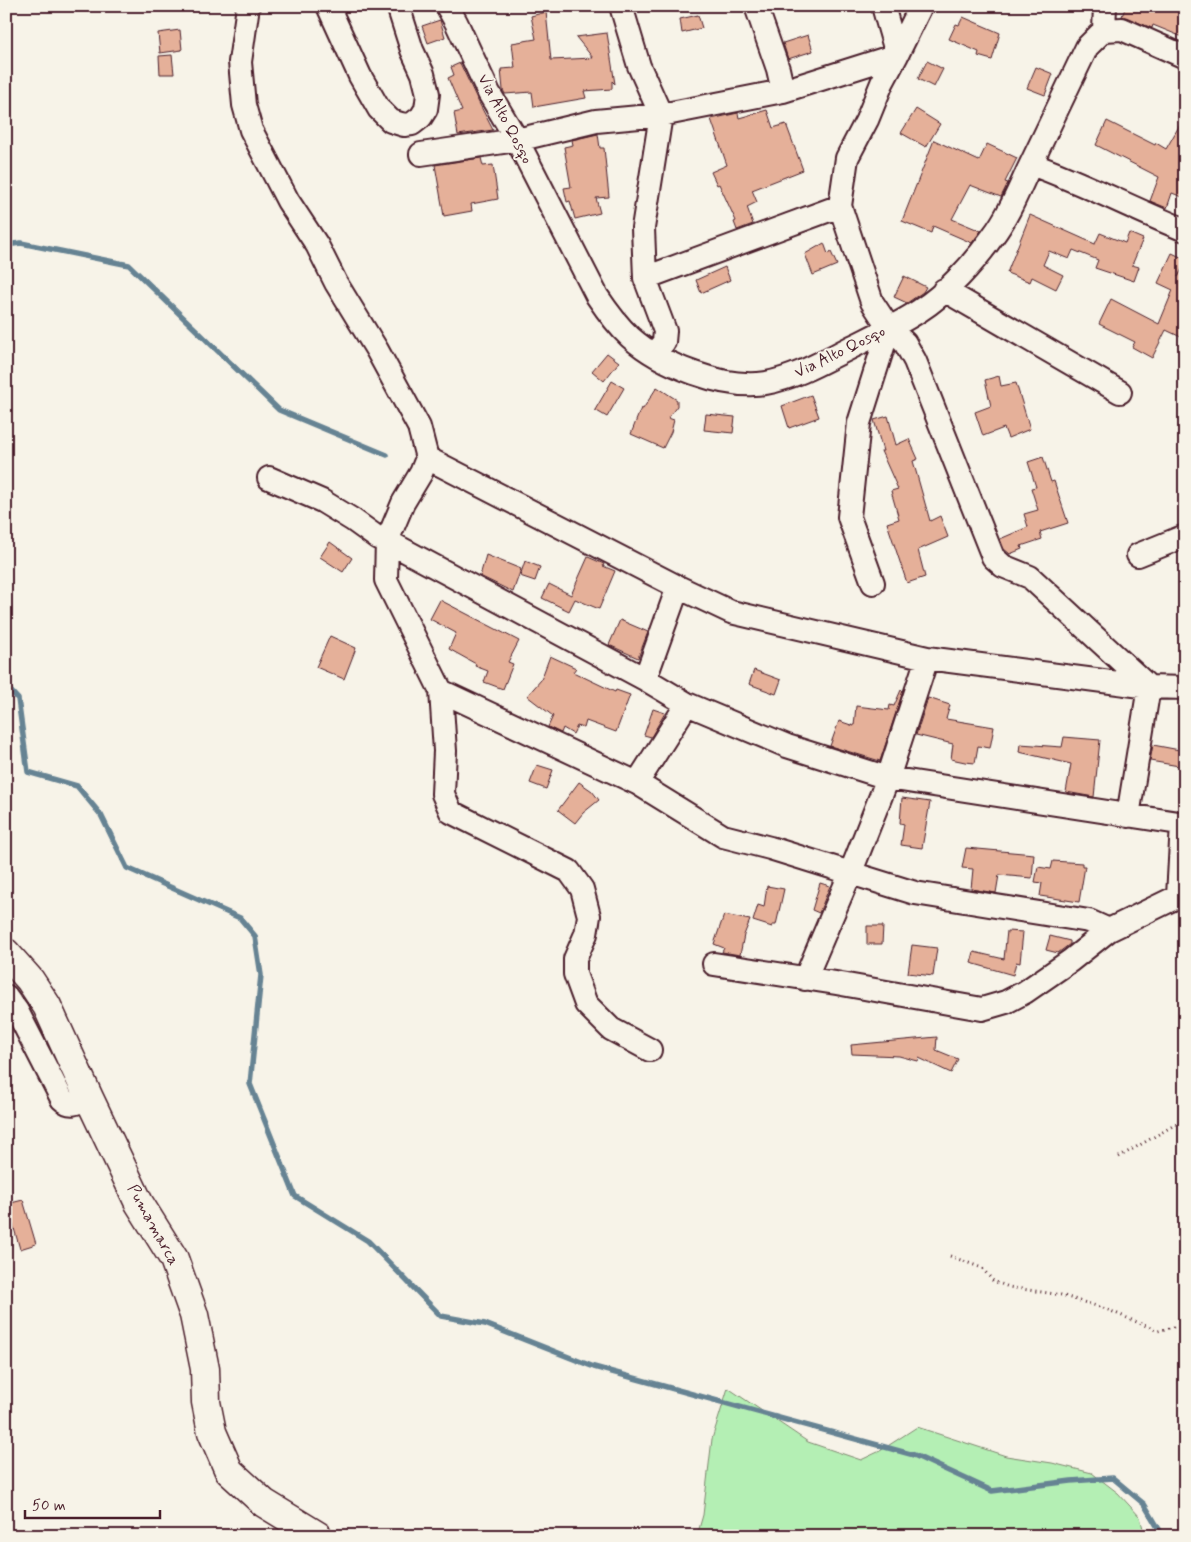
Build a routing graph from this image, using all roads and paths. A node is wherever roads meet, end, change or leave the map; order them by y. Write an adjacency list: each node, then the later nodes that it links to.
1 (248, 6): 25 (street)
2 (328, 6): 3 (street)
3 (398, 6)
4 (447, 6): 15 (street, Via Alto Qosqo)
5 (621, 6): 14 (street)
6 (756, 6): 13 (street)
7 (883, 6): 11 (street)
8 (921, 6): 11 (street)
9 (1105, 6): 10 (street)
10 (1104, 30): 12 (street); 17 (street, Via Alto Qosqo)
11 (897, 55): 13 (street); 18 (street)
12 (1185, 57)
13 (783, 91): 14 (street)
14 (661, 115): 15 (street); 20 (street)
15 (517, 140): 16 (street); 23 (street, Via Alto Qosqo)
16 (421, 154)
17 (1031, 164): 19 (street); 21 (street, Via Alto Qosqo)
18 (840, 206): 20 (street); 22 (street)
19 (1185, 230)
20 (645, 278): 23 (street)
21 (944, 290): 22 (street, Via Alto Qosqo); 24 (street)
22 (889, 328): 23 (street, Via Alto Qosqo); 30 (street); 34 (street)
23 (654, 354)
24 (1120, 392)
25 (427, 458): 28 (street); 31 (street)
26 (269, 478): 28 (street)
27 (1185, 536): 29 (street)
28 (386, 540): 33 (street); 36 (street)
29 (1138, 555)
30 (873, 583)
31 (678, 587): 32 (street); 33 (street)
32 (927, 658): 34 (street); 38 (street)
33 (645, 679): 37 (street)
34 (1149, 687): 35 (street); 40 (street)
35 (1185, 688)
36 (440, 691): 39 (street); 49 (street)
37 (687, 704): 38 (street); 39 (street)
38 (888, 778): 40 (street); 42 (street)
39 (637, 783): 42 (street)
40 (1128, 816): 41 (street)
41 (1183, 824): 43 (street)
42 (850, 874): 44 (street); 47 (street)
43 (1181, 894): 44 (street)
44 (1109, 930): 47 (street)
45 (6, 954): 50 (main road, Pumamarca)
46 (714, 964): 47 (street)
47 (804, 979)
48 (6, 996): 50 (street)
49 (650, 1050)
50 (89, 1098): 55 (main road, Pumamarca)
51 (1185, 1119): 52 (path)
52 (1119, 1157)
53 (950, 1256): 54 (path)
54 (1185, 1324)
55 (318, 1536)

